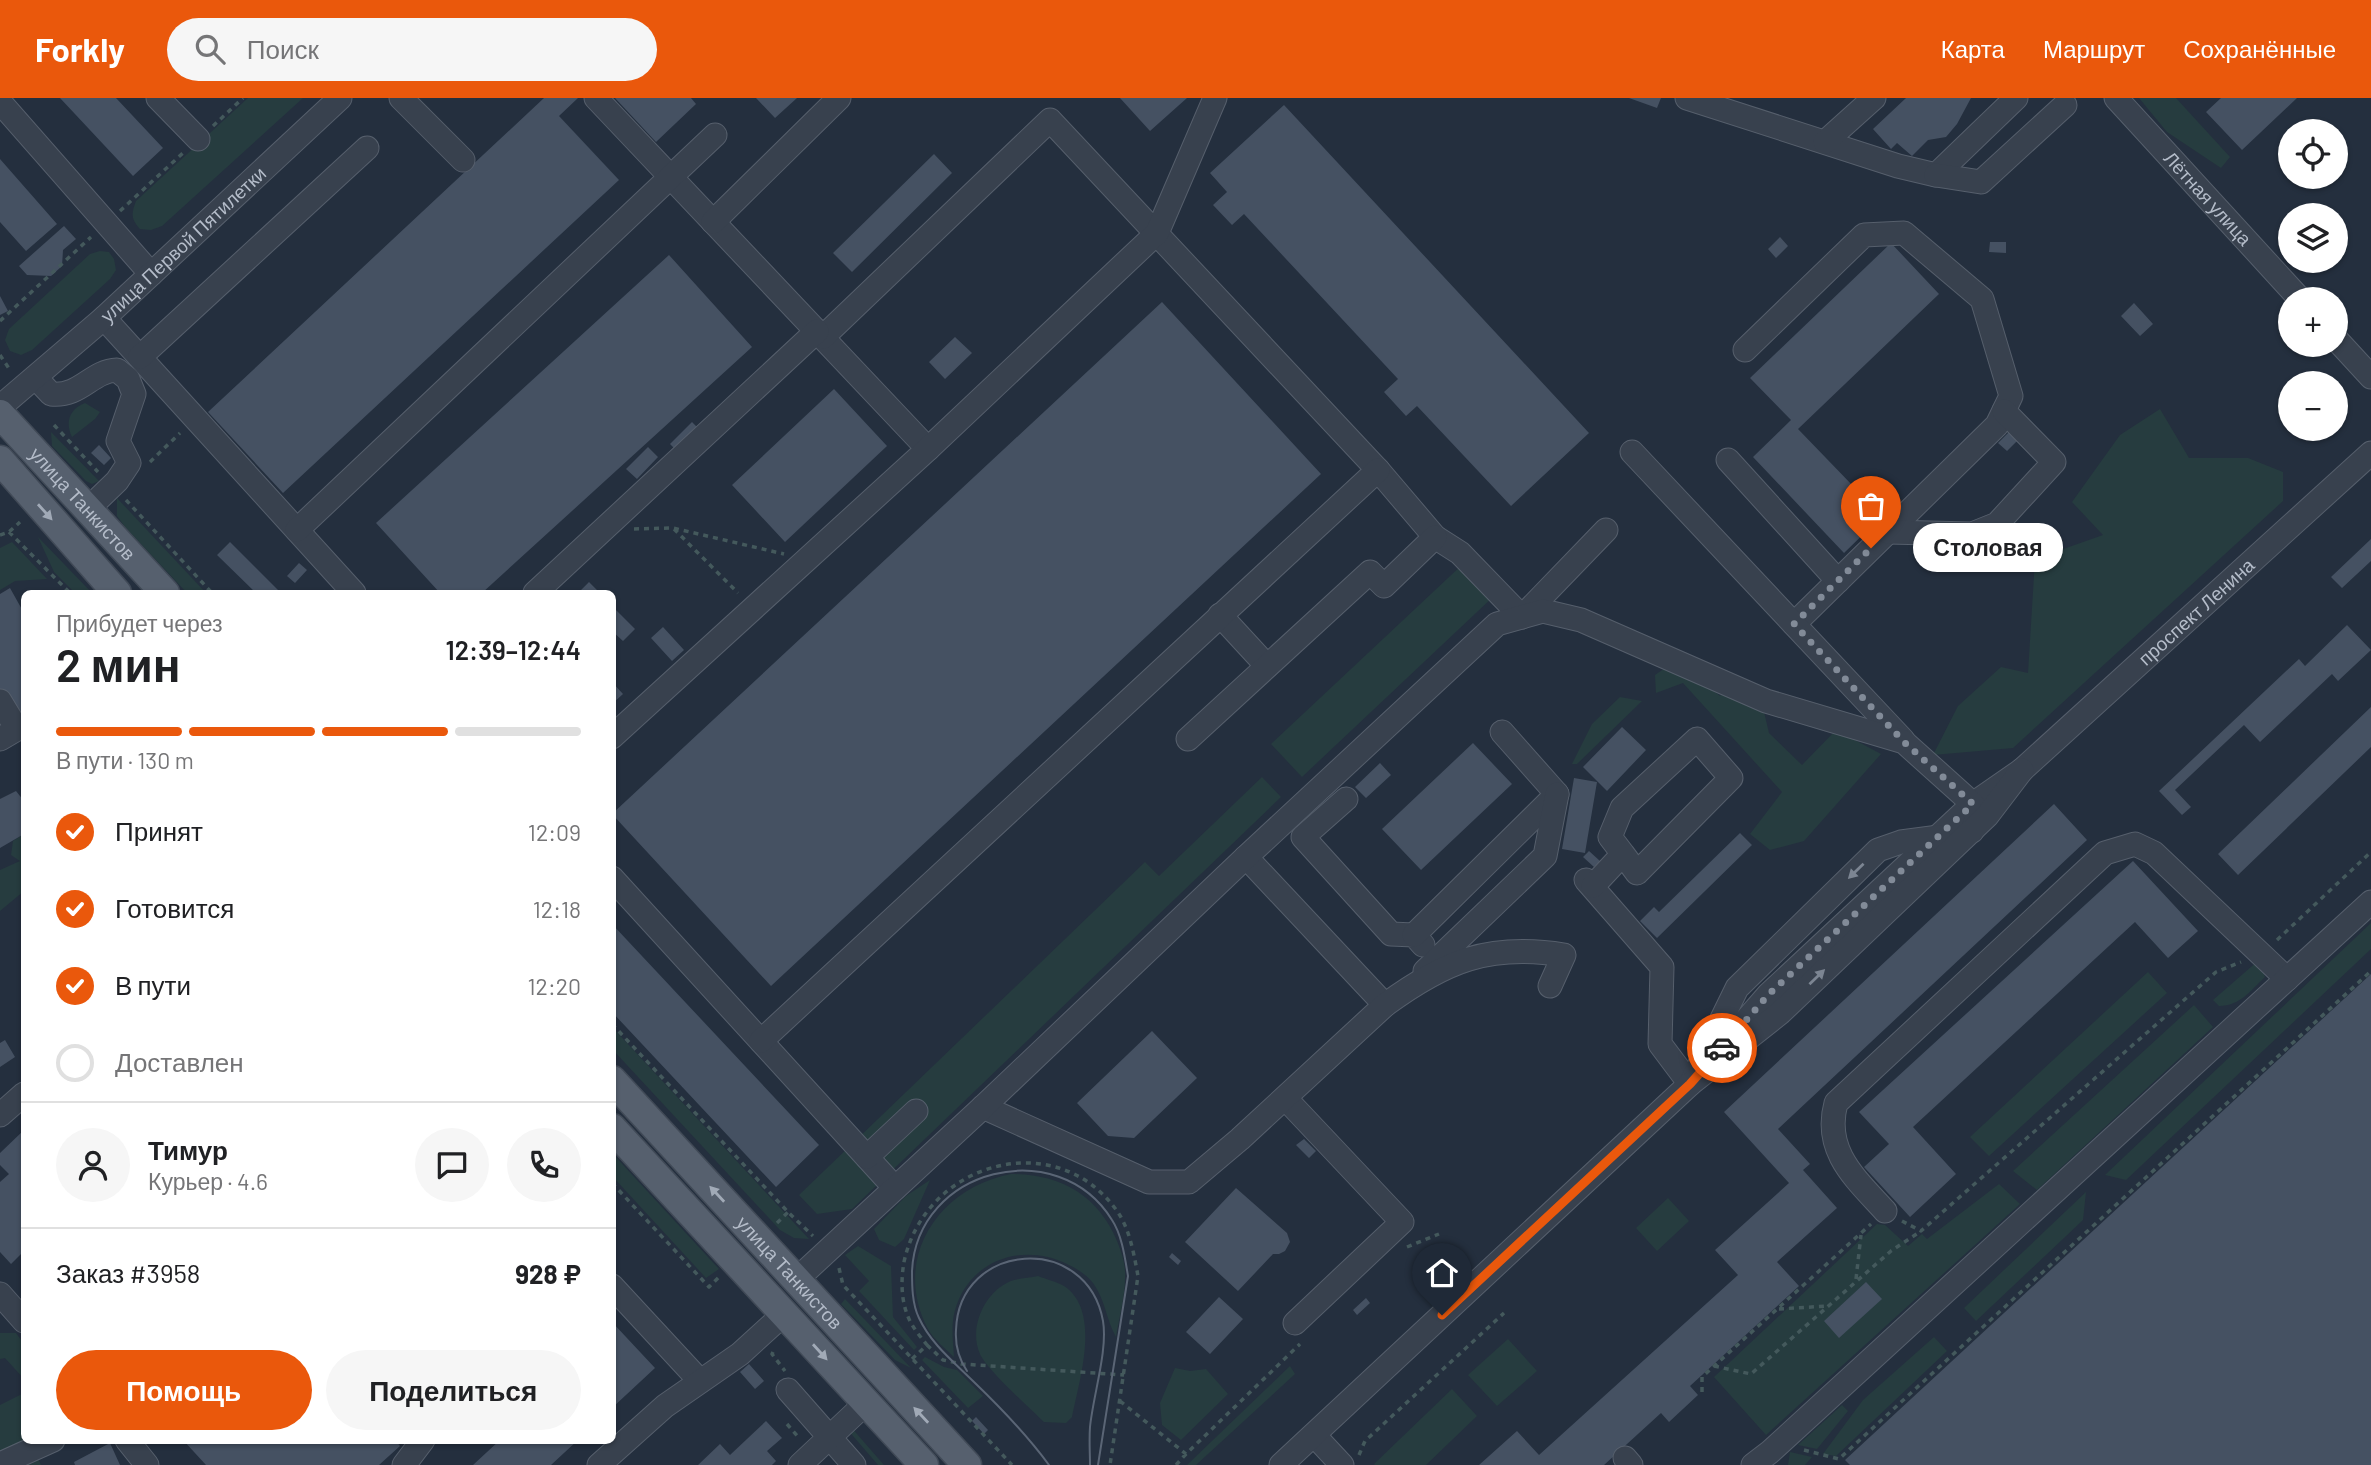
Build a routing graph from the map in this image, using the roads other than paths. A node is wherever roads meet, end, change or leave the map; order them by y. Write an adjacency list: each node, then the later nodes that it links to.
1 (158, 98): 15 (street)
2 (340, 98): 23 (street, улица Первой Пятилетки)
3 (401, 98): 18 (street)
4 (596, 98): 20 (street)
5 (839, 98): 21 (street)
6 (1215, 98): 22 (street)
7 (1687, 98): 12 (street)
8 (1874, 98): 16 (street)
9 (2015, 98): 19 (street)
10 (2116, 98): 24 (street, Лётная улица)
11 (0, 103): 23 (street)
12 (1724, 104): 16 (street)
13 (2065, 105): 19 (street)
14 (715, 135): 20 (street)
15 (198, 139)
16 (1825, 142): 19 (street)
17 (367, 148): 29 (street)
18 (463, 160)
19 (1936, 175)
20 (671, 178): 21 (street); 43 (street)
21 (713, 222): 26 (street)
22 (1157, 233): 26 (street); 36 (street); 41 (street)
23 (151, 274): 25 (street, улица Первой Пятилетки)
24 (2289, 287)
25 (104, 318): 29 (street); 31 (street, улица Первой Пятилетки)
26 (820, 335): 36 (street); 51 (street)
27 (1745, 350): 33 (street)
28 (2348, 352): 30 (street)
29 (140, 357): 43 (street)
30 (2371, 377)
31 (23, 379): 32 (street, улица Первой Пятилетки); 35 (street); 42 (street)
32 (0, 407)
33 (2004, 411): 45 (street); 45 (street)
34 (0, 414): 35 (main road, улица Танкистов)
35 (21, 437): 39 (main road); 42 (main road, улица Танкистов)
36 (928, 449): 58 (street)
37 (1632, 452): 54 (street)
38 (2371, 453): 62 (street, проспект Ленина)
39 (0, 459): 48 (main road, улица Танкистов, one-way to 48)
40 (1728, 460): 47 (street)
41 (1378, 470): 46 (street); 52 (street)
42 (88, 509): 49 (main road, улица Танкистов)
43 (297, 530): 50 (street)
44 (1606, 530): 53 (street)
45 (1888, 532): 47 (street)
46 (1435, 537): 53 (street); 55 (street)
47 (1838, 581): 54 (street)
48 (114, 590)
49 (162, 590)
50 (351, 590)
51 (539, 590)
52 (1220, 615): 55 (street); 80 (street)
53 (1522, 617): 61 (street); 69 (street)
54 (1794, 624): 61 (street)
55 (1267, 666): 60 (street)
56 (0, 701): 59 (street)
57 (1502, 732): 63 (street)
58 (616, 733)
59 (0, 739)
60 (1188, 739)
61 (1904, 742): 65 (street)
62 (2022, 770): 65 (street, проспект Ленина); 66 (street, проспект Ленина)
63 (1557, 794): 73 (street); 74 (street)
64 (1346, 799): 73 (street)
65 (1973, 804): 66 (street); 67 (street, проспект Ленина)
66 (1972, 831): 70 (street, проспект Ленина)
67 (1926, 842): 70 (street); 78 (street, проспект Ленина); 82 (street, one-way to 82)
68 (1623, 854): 68 (street); 82 (street)
69 (1246, 856): 79 (street); 85 (street)
70 (1924, 876): 78 (street, проспект Ленина, one-way to 70)
71 (616, 882): 80 (street)
72 (2371, 902): 75 (street)
73 (1414, 935): 74 (street)
74 (1436, 960): 77 (street)
75 (2287, 979): 91 (street); 106 (street)
76 (1550, 986): 77 (street)
77 (1405, 990): 79 (street)
78 (1774, 1004): 82 (street, проспект Ленина)
79 (1385, 1005): 84 (street)
80 (761, 1041): 89 (street)
81 (616, 1084): 92 (main road, улица Танкистов, one-way to 81)
82 (1690, 1084): 101 (street, проспект Ленина)
83 (21, 1097): 87 (street)
84 (1285, 1098): 85 (street); 97 (street)
85 (983, 1107): 90 (street)
86 (916, 1111): 89 (street)
87 (0, 1115)
88 (616, 1132): 95 (main road, улица Танкистов)
89 (867, 1157): 90 (street)
90 (895, 1188): 92 (street)
91 (1885, 1211)
92 (796, 1280): 95 (main road); 114 (main road, улица Танкистов, one-way to 92)
93 (616, 1290): 98 (street)
94 (0, 1294): 96 (street)
95 (779, 1307): 98 (street); 100 (main road, улица Танкистов, one-way to 100)
96 (21, 1318)
97 (1301, 1330)
98 (700, 1381): 110 (street)
99 (788, 1390): 102 (street)
100 (866, 1403): 102 (street); 113 (main road, улица Танкистов)
101 (1314, 1435): 115 (street, проспект Ленина); 116 (street)
102 (830, 1437): 111 (street); 112 (street)
103 (44, 1444): 107 (street)
104 (130, 1444): 108 (street)
105 (420, 1444): 109 (street)
106 (1767, 1456)
107 (0, 1464)
108 (147, 1465)
109 (404, 1465)
110 (599, 1465)
111 (800, 1465)
112 (854, 1465)
113 (924, 1465)
114 (967, 1465)
115 (1281, 1465)
116 (1342, 1465)

